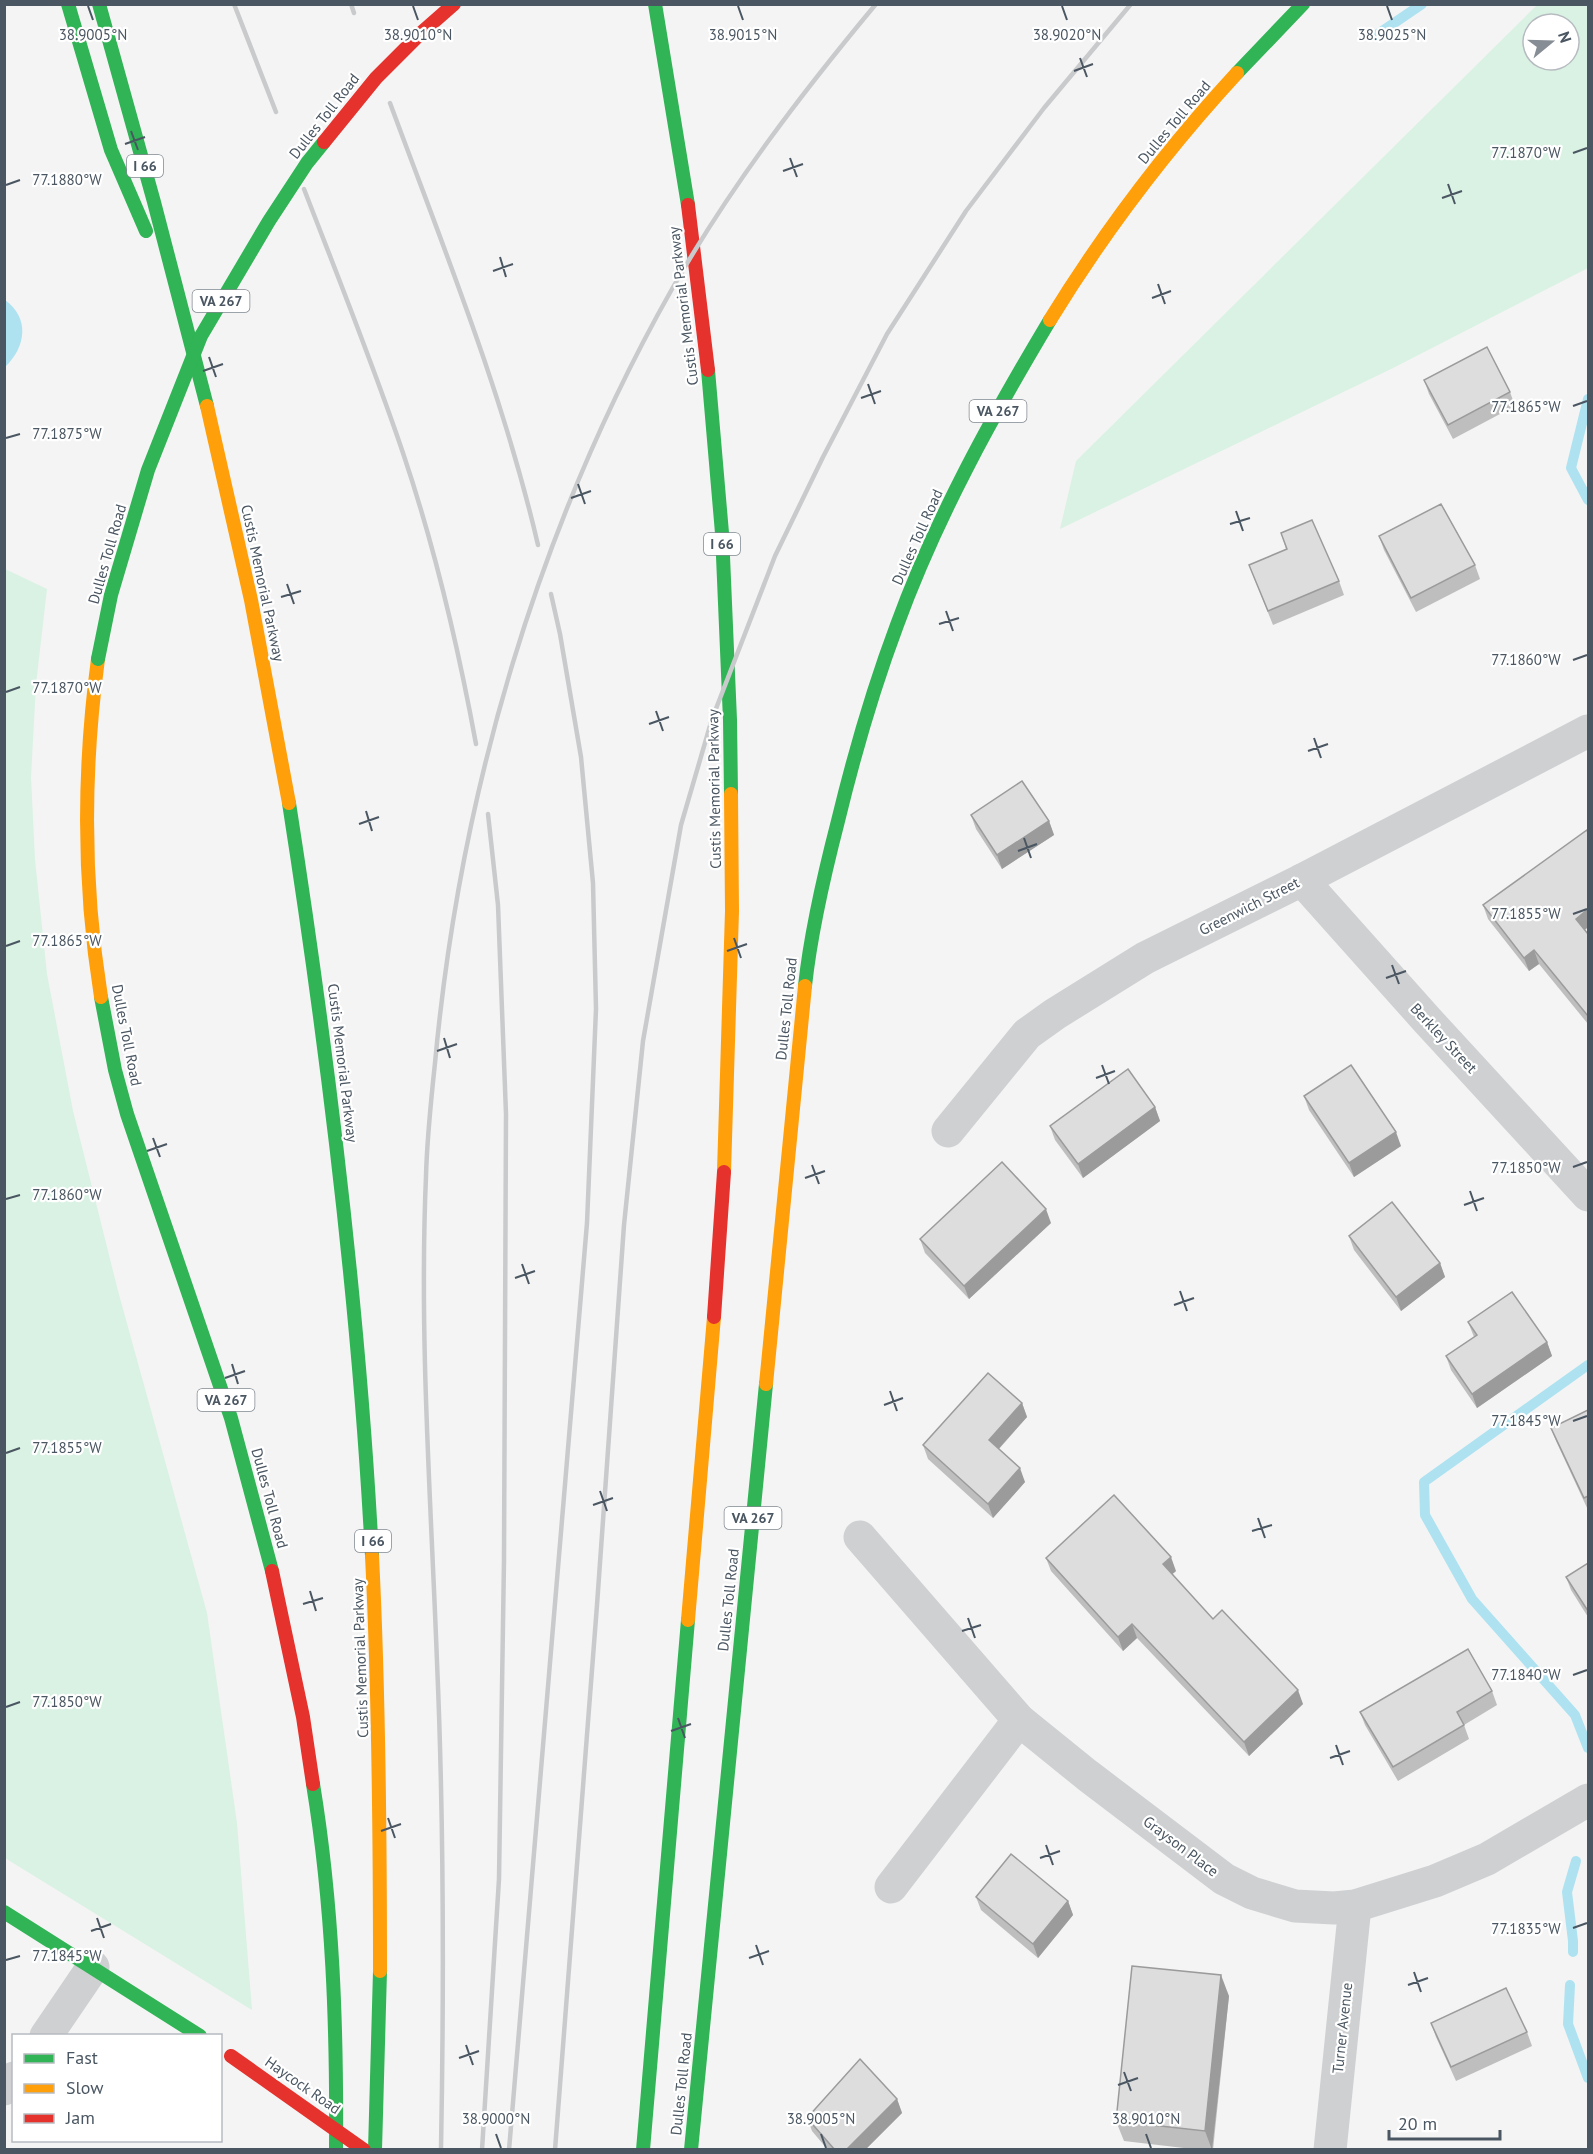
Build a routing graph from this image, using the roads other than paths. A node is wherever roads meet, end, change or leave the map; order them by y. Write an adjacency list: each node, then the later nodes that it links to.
1 (69, 4): 6 (main road)
2 (99, 4): 6 (main road, Custis Memorial Parkway / I 66)
3 (454, 4): 21 (main road, Dulles Toll Road / VA 267, bridge)
4 (655, 4): 24 (main road, Custis Memorial Parkway / I 66)
5 (1303, 4): 25 (main road, Dulles Toll Road / VA 267)
6 (189, 328): 23 (main road, Custis Memorial Parkway / I 66)
7 (1588, 730): 8 (street, Greenwich Street)
8 (1302, 880): 9 (street, Greenwich Street); 10 (street, Berkley Street)
9 (948, 1131)
10 (1588, 1195)
11 (860, 1537): 12 (street, Grayson Place)
12 (1019, 1720): 14 (street); 15 (street, Grayson Place)
13 (1588, 1800): 15 (street, Grayson Place)
14 (891, 1887)
15 (1355, 1906): 26 (street, Turner Avenue)
16 (4, 1912): 17 (main road)
17 (93, 1966): 18 (street); 19 (main road)
18 (47, 2034)
19 (197, 2034)
20 (226, 2052): 22 (main road, Haycock Road, bridge)
21 (336, 2150)
22 (364, 2150)
23 (375, 2150)
24 (643, 2150)
25 (691, 2150)
26 (1330, 2150)

